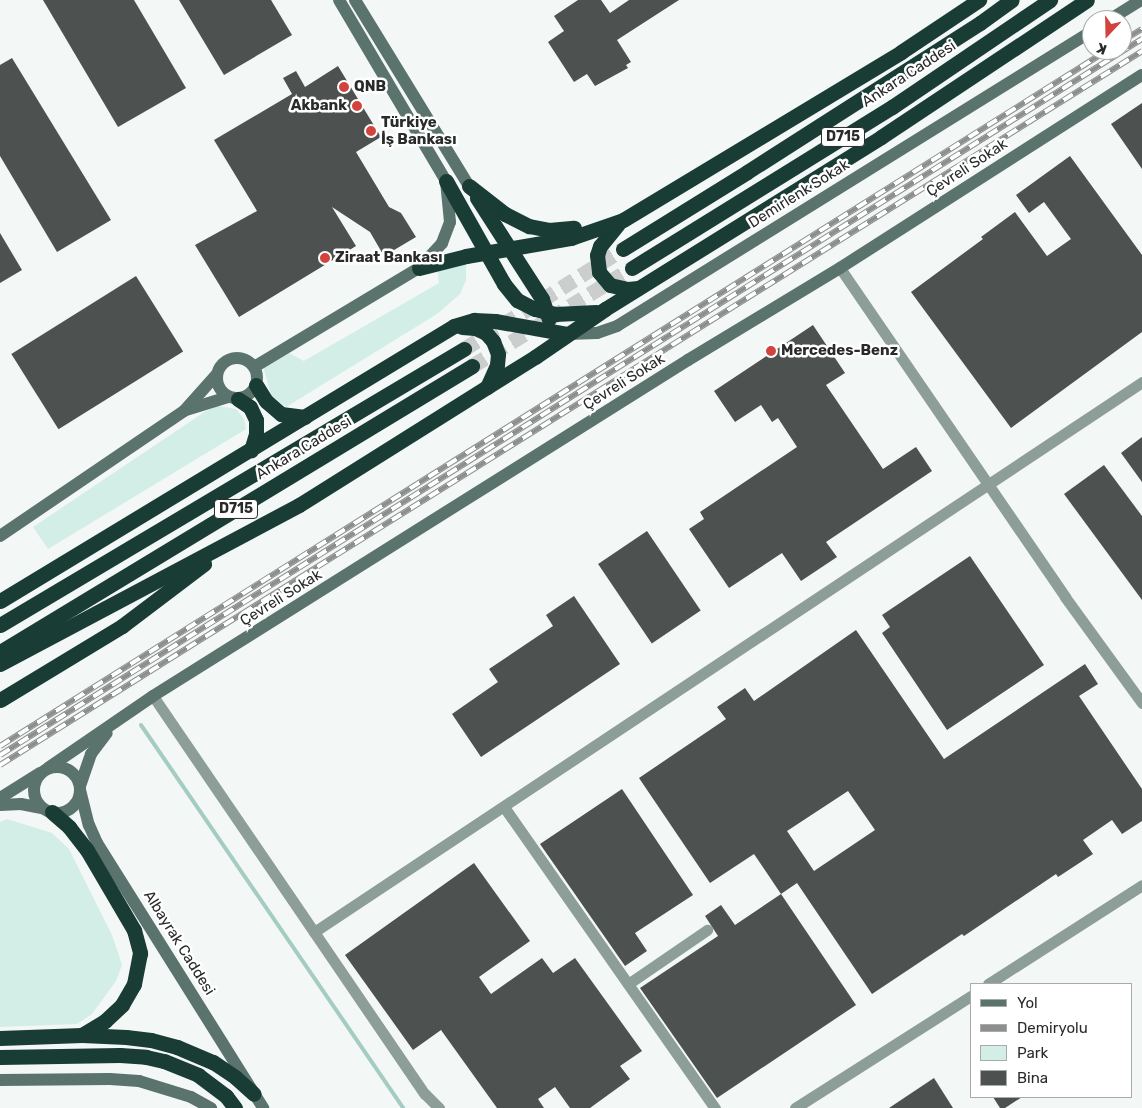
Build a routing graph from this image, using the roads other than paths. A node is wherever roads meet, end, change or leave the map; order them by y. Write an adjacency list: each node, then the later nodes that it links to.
1 (339, 0): 11 (street)
2 (355, 0): 12 (street)
3 (979, 0): 13 (highway)
4 (1012, 0): 16 (highway, Ankara Caddesi / D715)
5 (1050, 0): 19 (highway, Ankara Caddesi / D715)
6 (1088, 0): 21 (highway)
7 (1141, 0): 8 (street)
8 (1125, 10)
9 (1082, 36): 26 (street, Demirlenk Sokak)
10 (1142, 75): 20 (street, Çevreli Sokak)
11 (446, 181): 17 (highway); 18 (street)
12 (469, 186): 13 (highway); 15 (highway)
13 (664, 196): 14 (highway)
14 (623, 220): 15 (highway); 21 (highway)
15 (509, 249): 17 (highway); 23 (highway)
16 (623, 249)
17 (486, 253): 18 (highway); 23 (highway)
18 (419, 268): 30 (street)
19 (632, 268)
20 (840, 268): 39 (street); 47 (street, Çevreli Sokak)
21 (638, 288): 22 (highway)
22 (602, 311): 23 (highway); 26 (highway)
23 (548, 312): 24 (highway)
24 (548, 331): 25 (highway); 26 (highway); 28 (highway)
25 (444, 332): 34 (highway); 37 (highway)
26 (567, 334): 28 (highway)
27 (464, 348): 44 (highway, Ankara Caddesi / D715)
28 (535, 357): 34 (highway)
29 (472, 366): 45 (highway, Ankara Caddesi / D715)
30 (254, 367): 31 (street); 33 (street)
31 (217, 374): 35 (street); 36 (street)
32 (1142, 382): 39 (street)
33 (256, 385): 35 (street); 37 (highway)
34 (486, 388): 41 (highway)
35 (233, 398): 36 (street); 38 (highway)
36 (184, 411): 42 (street)
37 (305, 418): 38 (highway)
38 (251, 450): 40 (highway)
39 (989, 485): 49 (street); 55 (street)
40 (120, 530): 43 (highway); 44 (highway)
41 (242, 535): 46 (highway); 48 (highway)
42 (0, 536)
43 (0, 601)
44 (0, 623)
45 (0, 652)
46 (0, 664)
47 (154, 696): 50 (street, Çevreli Sokak); 59 (street)
48 (0, 700)
49 (1142, 703)
50 (123, 716): 51 (street, Çevreli Sokak); 52 (street)
51 (45, 770): 52 (street); 53 (street, Çevreli Sokak); 56 (street)
52 (80, 788): 56 (street); 67 (street, Albayrak Caddesi)
53 (0, 798)
54 (0, 805): 56 (street)
55 (504, 807): 59 (street); 61 (street)
56 (47, 810): 63 (highway)
57 (1142, 885): 60 (street)
58 (707, 930): 61 (street)
59 (314, 932): 71 (street)
60 (990, 983)
61 (628, 984): 72 (street)
62 (970, 997): 73 (street)
63 (82, 1036): 64 (highway); 67 (highway)
64 (0, 1038)
65 (0, 1057): 69 (highway)
66 (0, 1080): 68 (street)
67 (254, 1094): 70 (street, Albayrak Caddesi)
68 (211, 1108)
69 (235, 1108)
70 (263, 1108)
71 (439, 1108)
72 (715, 1108)
73 (795, 1108)

